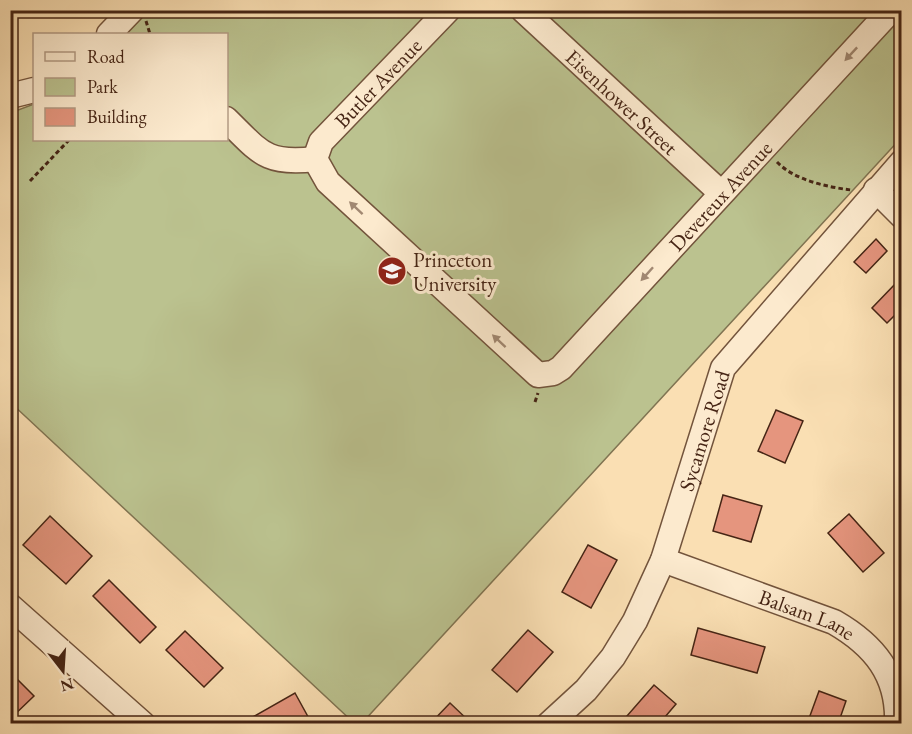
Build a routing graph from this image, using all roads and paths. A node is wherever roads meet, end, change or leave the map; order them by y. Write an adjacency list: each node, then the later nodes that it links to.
1 (448, 10): 12 (street, Butler Avenue)
2 (523, 10): 16 (street, Eisenhower Street)
3 (885, 13): 11 (street, Devereux Avenue, one-way to 11)
4 (139, 14): 5 (street); 6 (path)
5 (110, 33)
6 (149, 33)
7 (33, 90): 8 (street)
8 (10, 96)
9 (228, 121): 12 (street)
10 (68, 141): 14 (path)
11 (764, 147): 15 (path); 16 (street, Devereux Avenue)
12 (315, 159): 16 (street, Devereux Avenue, one-way to 12)
13 (902, 162): 15 (street, Sycamore Road)
14 (30, 181)
15 (865, 190): 17 (street); 18 (street, Sycamore Road)
16 (721, 193)
17 (902, 216)
18 (663, 560): 21 (street, Sycamore Road); 22 (street, Balsam Lane)
19 (10, 606): 20 (street)
20 (143, 723)
21 (549, 723)
22 (897, 723)

